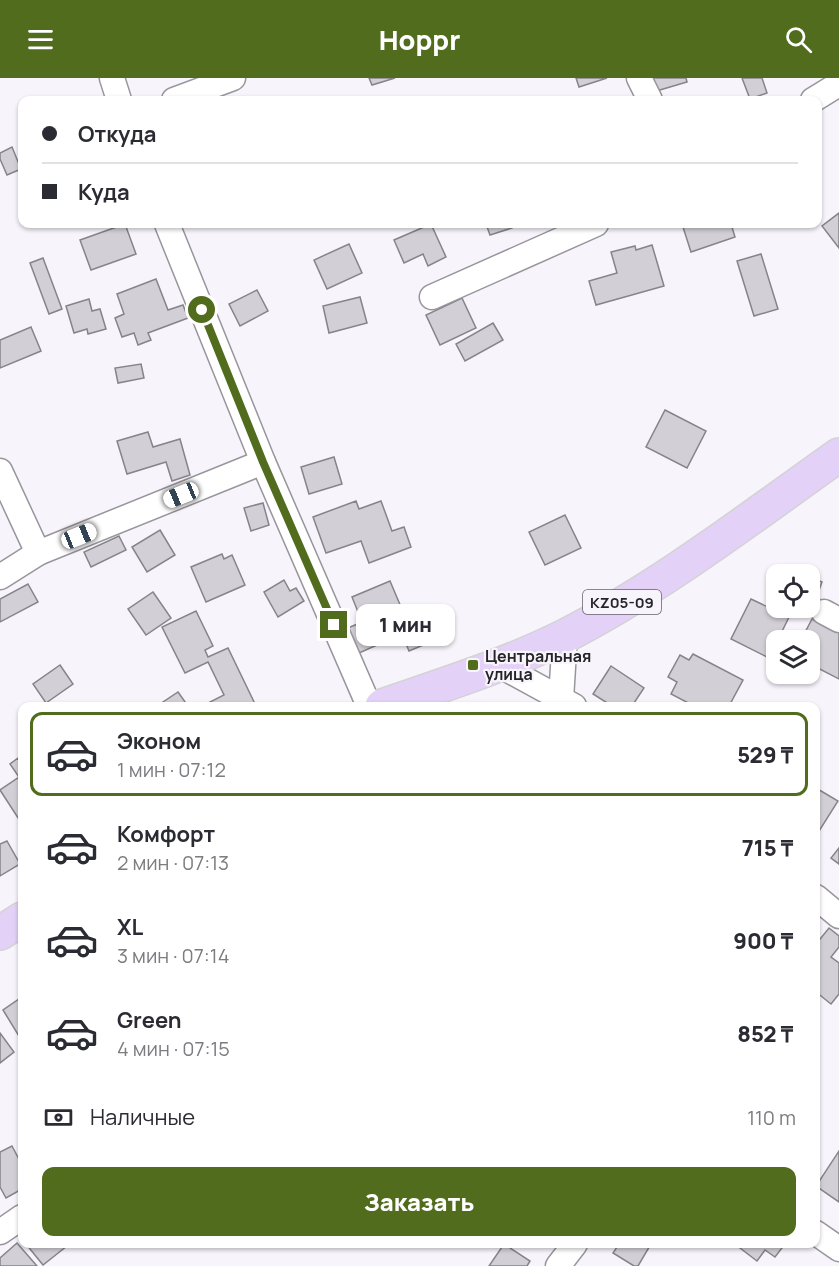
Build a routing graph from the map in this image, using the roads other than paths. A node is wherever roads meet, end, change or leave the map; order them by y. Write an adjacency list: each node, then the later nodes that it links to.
1 (112, 78): 5 (street)
2 (233, 78): 6 (street)
3 (639, 78): 7 (street)
4 (839, 84): 8 (street)
5 (118, 96)
6 (185, 96)
7 (648, 96)
8 (820, 96)
9 (169, 228): 13 (street)
10 (587, 228): 11 (street)
11 (432, 297)
12 (839, 455): 17 (main road, KZ05-09)
13 (263, 462): 15 (street); 19 (street)
14 (0, 471): 15 (street)
15 (38, 553): 16 (street)
16 (0, 578)
17 (565, 635): 18 (main road, KZ05-09); 22 (street)
18 (499, 665): 20 (main road, KZ05-09); 21 (street)
19 (367, 702)
20 (393, 702)
21 (565, 702)
22 (567, 702)
23 (820, 900): 24 (street)
24 (839, 916)
25 (18, 922): 26 (main road)
26 (0, 933)
27 (18, 1220): 28 (street)
28 (0, 1232)
29 (820, 1236): 31 (street)
30 (572, 1248): 32 (street)
31 (839, 1249)
32 (558, 1266)

